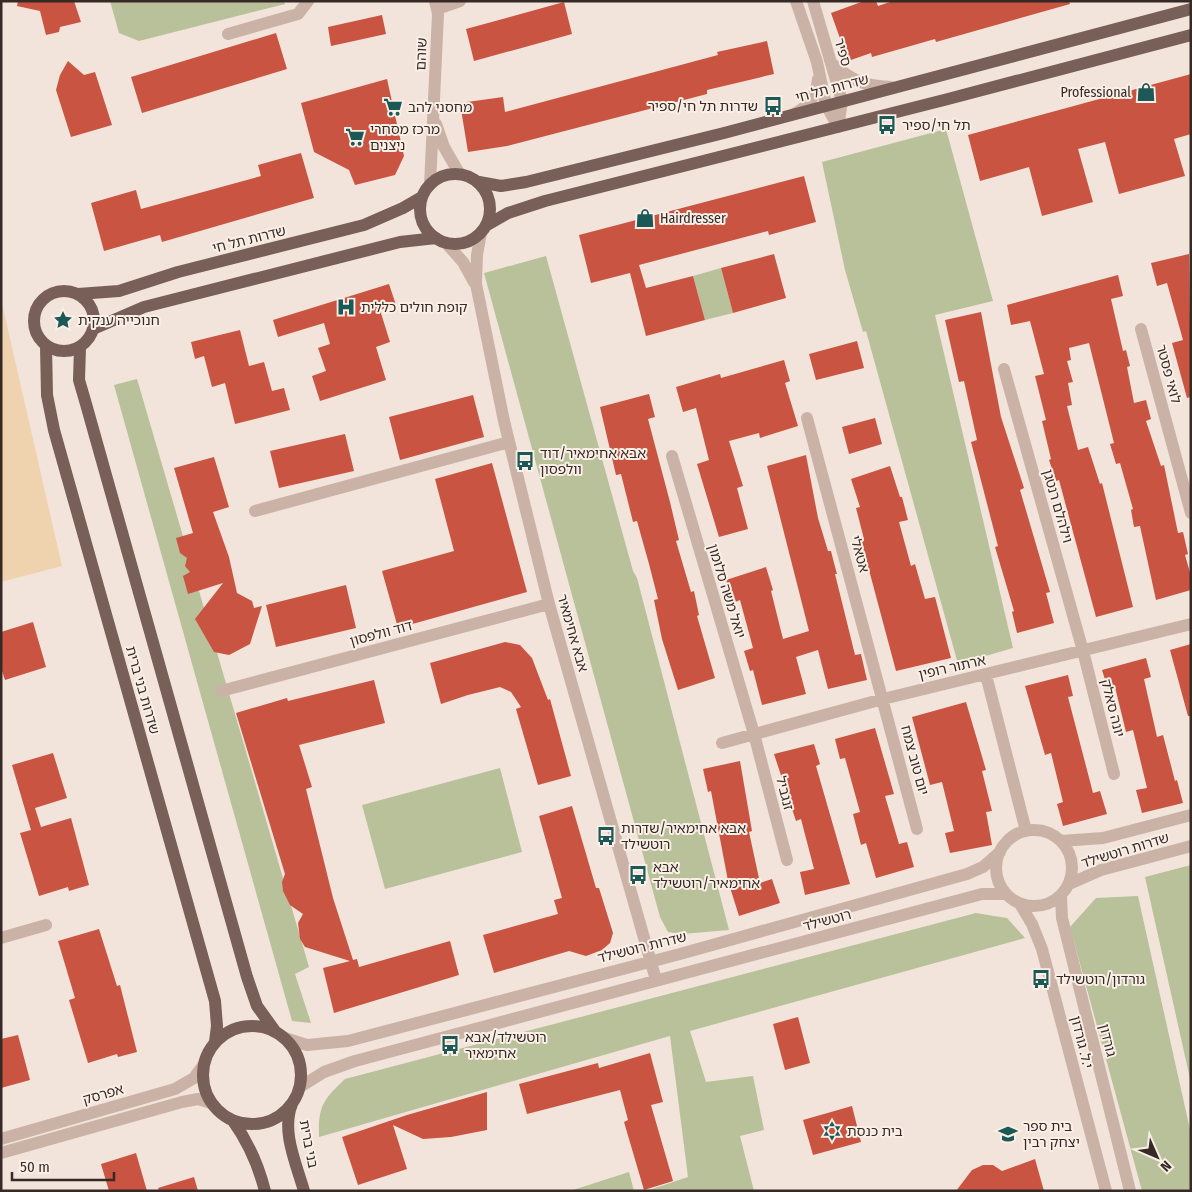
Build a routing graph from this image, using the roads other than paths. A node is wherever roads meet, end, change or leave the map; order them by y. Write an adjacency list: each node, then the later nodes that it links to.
1 (308, 1): 7 (street)
2 (460, 1): 5 (street)
3 (796, 1): 9 (street, ספיר)
4 (813, 1): 10 (street, ספיר)
5 (437, 3): 14 (street, שוהם)
6 (1191, 9): 11 (main road, שדרות תל חי)
7 (228, 34)
8 (1191, 35): 16 (main road)
9 (817, 62): 13 (street, ספיר); 15 (street)
10 (830, 62): 11 (street); 12 (street, ספיר)
11 (896, 87): 12 (main road, שדרות תל חי)
12 (842, 101): 13 (main road, שדרות תל חי); 16 (street, ספיר)
13 (826, 105): 15 (main road, שדרות תל חי); 16 (street, ספיר)
14 (434, 109): 17 (street, שוהם); 19 (street, שוהם)
15 (791, 115): 18 (main road, שדרות תל חי)
16 (838, 127): 21 (main road)
17 (458, 173): 18 (main road); 19 (main road)
18 (479, 182): 21 (main road)
19 (430, 185): 20 (main road)
20 (422, 197): 22 (main road); 24 (main road, שדרות תל חי)
21 (484, 229): 22 (main road); 23 (street, אבא אחימאיר)
22 (441, 240): 23 (street, אבא אחימאיר); 26 (main road)
23 (476, 289): 31 (street, אבא אחימאיר)
24 (78, 294): 26 (main road); 27 (main road)
25 (1141, 329): 34 (street, לואי פסטר)
26 (93, 330): 28 (main road)
27 (46, 346): 28 (main road); 60 (main road, שדרות בני ברית)
28 (80, 347): 59 (main road, שדרות בני ברית)
29 (1004, 369): 37 (street, וילהלם רנטגן)
30 (807, 418): 40 (street, אטאלי)
31 (509, 442): 33 (street); 35 (street, אבא אחימאיר)
32 (672, 456): 41 (street, יואל משה סלומון)
33 (255, 511)
34 (1191, 513)
35 (549, 604): 39 (street, דוד וולפסון); 57 (street, אבא אחימאיר)
36 (1191, 624): 37 (street, ארתור רופין)
37 (1082, 650): 38 (street, ארתור רופין); 43 (street, יונה סאלק)
38 (986, 675): 40 (street, ארתור רופין); 46 (street)
39 (221, 691)
40 (883, 698): 41 (street, ארתור רופין); 45 (street, יום טוב צמח)
41 (754, 734): 42 (street, ארתור רופין); 50 (street, זנגביל)
42 (722, 743)
43 (1114, 774)
44 (1191, 815): 47 (street, שדרות רוטשילד)
45 (917, 829)
46 (1026, 831): 47 (street); 49 (street)
47 (1061, 841): 51 (street)
48 (1191, 846): 51 (street, שדרות רוטשילד)
49 (1000, 852): 52 (street); 57 (street, שדרות רוטשילד)
50 (786, 860)
51 (1070, 884): 53 (street)
52 (1006, 894): 54 (street); 58 (street, רוטשילד)
53 (1061, 896): 54 (street); 71 (street, גורדון)
54 (1020, 904): 70 (street, י.ל. גורדון)
55 (46, 925): 56 (street)
56 (1, 938)
57 (651, 960): 58 (street, אבא אחימאיר); 59 (street, שדרות רוטשילד)
58 (656, 980): 62 (street)
59 (280, 1035): 60 (main road); 62 (main road)
60 (215, 1042): 61 (main road)
61 (204, 1064): 63 (main road); 66 (street, אפרסק)
62 (300, 1087): 64 (main road)
63 (211, 1103): 65 (main road); 67 (street)
64 (292, 1103): 65 (main road); 69 (main road, בני ברית)
65 (232, 1121): 68 (main road)
66 (1, 1139)
67 (1, 1153)
68 (265, 1191)
69 (304, 1191)
70 (1106, 1191)
71 (1130, 1191)

